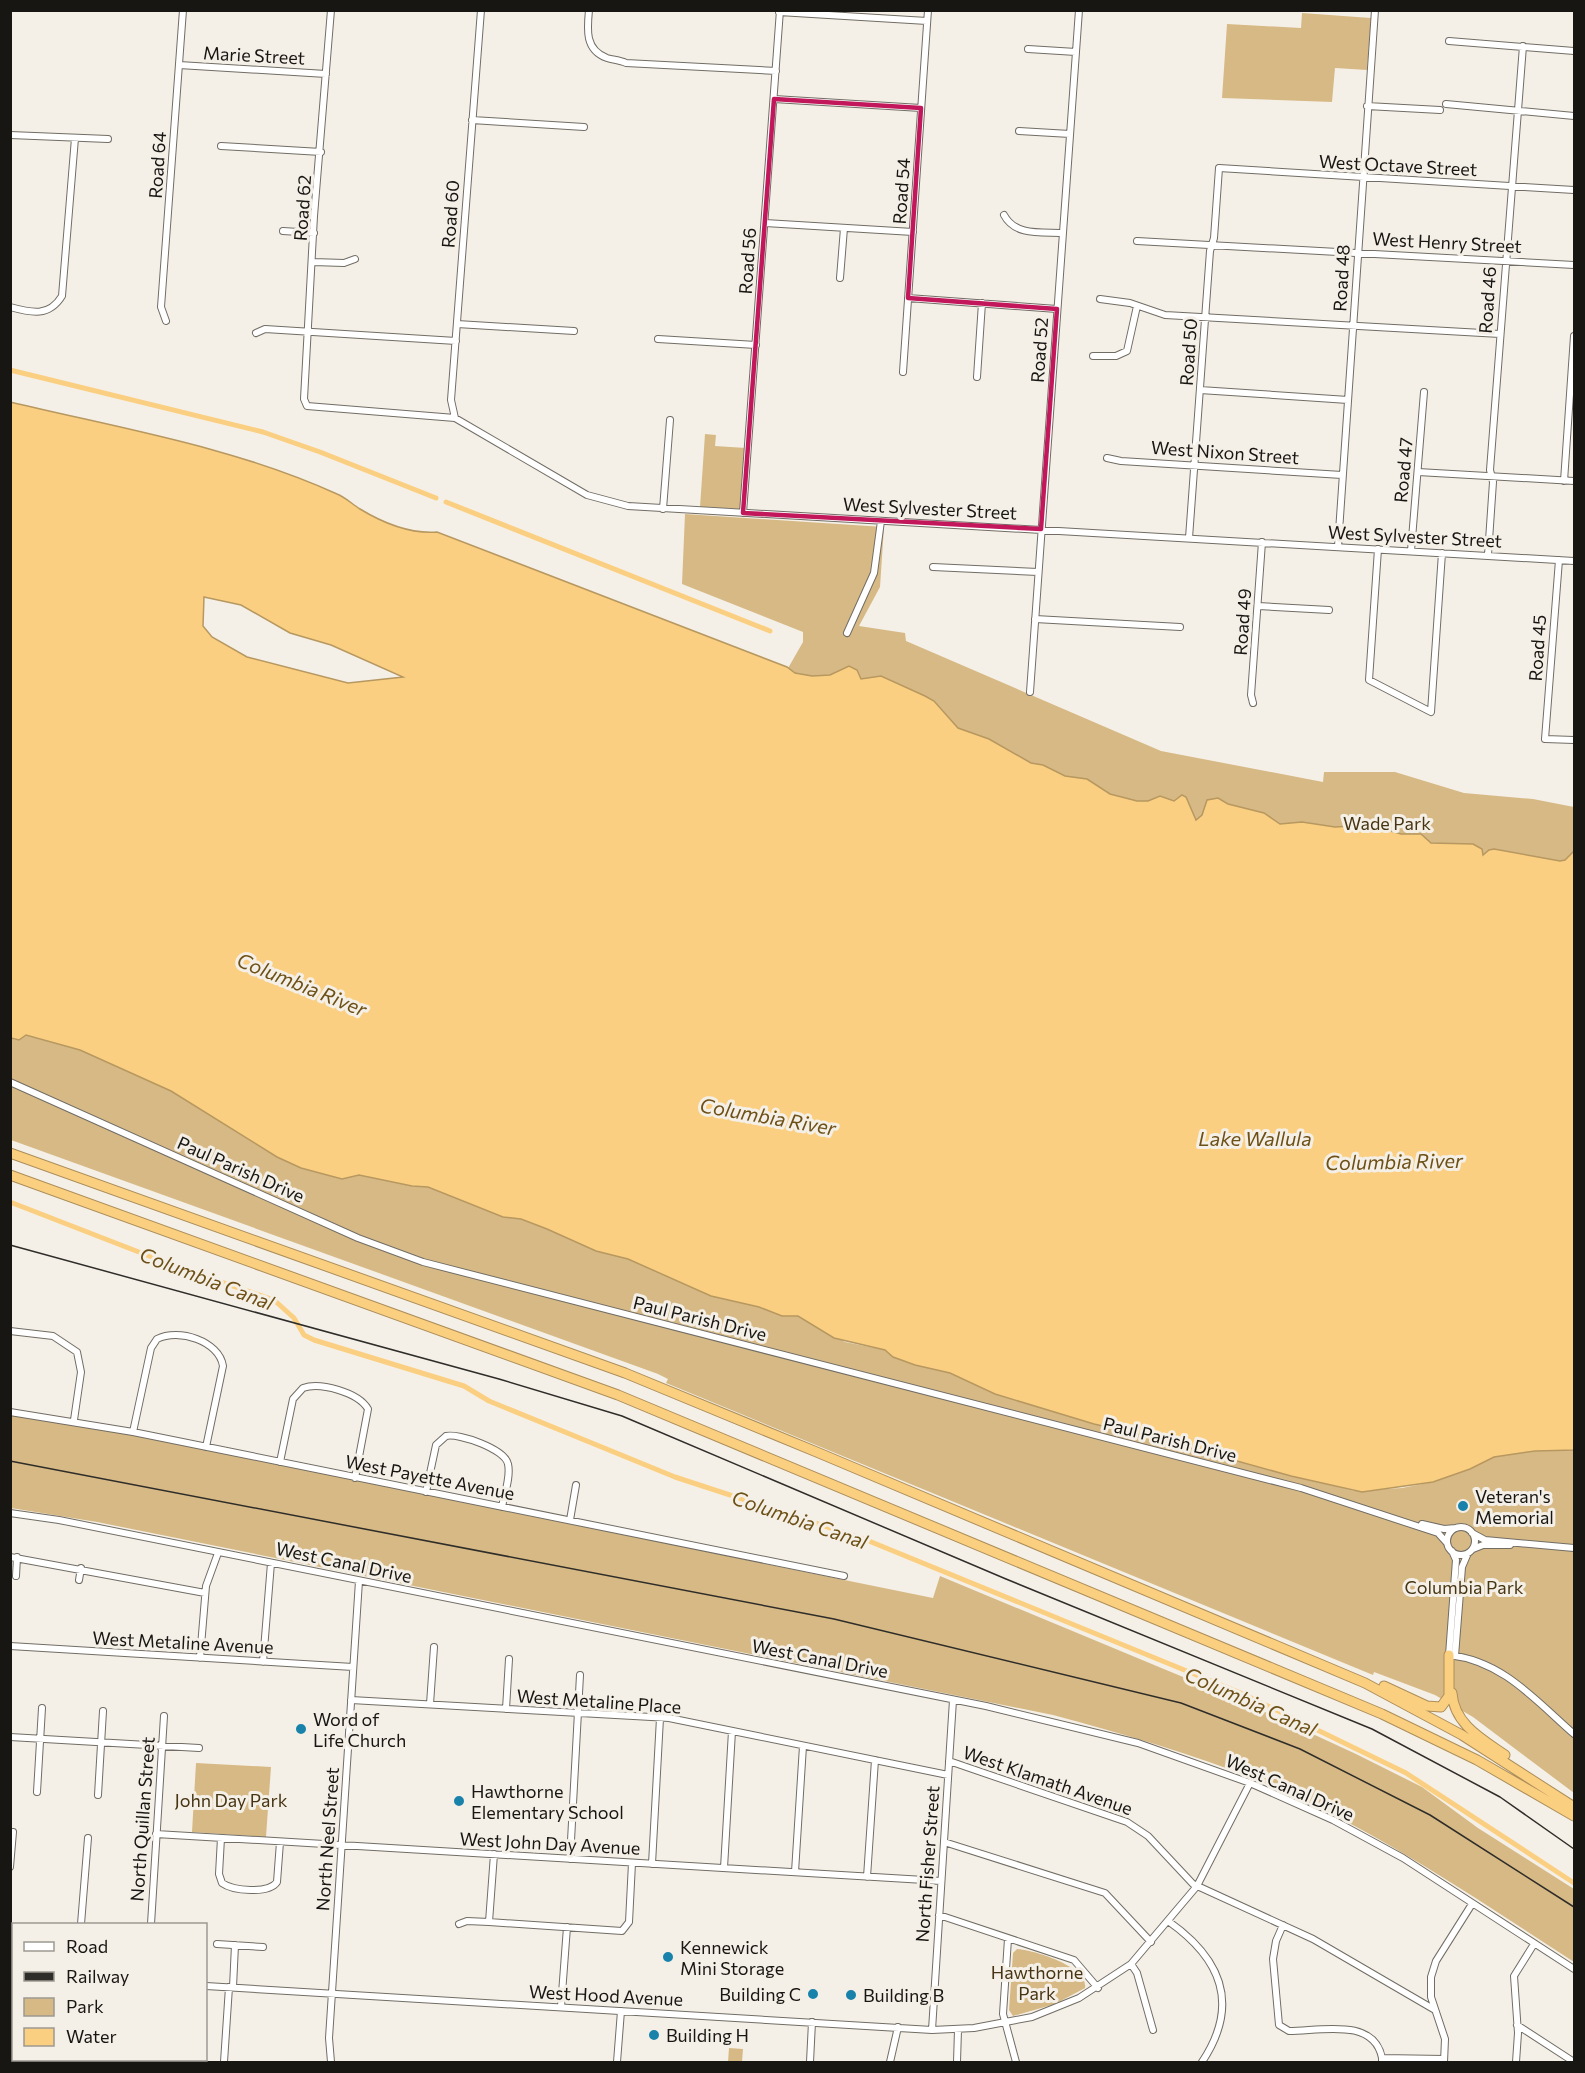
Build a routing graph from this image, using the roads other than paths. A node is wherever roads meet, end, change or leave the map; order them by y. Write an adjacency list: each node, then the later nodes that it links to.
1 (183, 10): 15 (street, Road 64)
2 (331, 10): 17 (street, Road 62)
3 (481, 10): 25 (street, Road 60)
4 (589, 10): 16 (street)
5 (928, 10): 9 (street, Road 54)
6 (1079, 10): 14 (street, Road 52)
7 (1375, 10): 20 (street, Road 48)
8 (779, 11): 9 (street); 16 (street, Road 56)
9 (927, 21): 21 (street, Road 54)
10 (1449, 41): 11 (street)
11 (1523, 46): 13 (street); 23 (street, Road 46)
12 (1028, 49): 14 (street)
13 (1575, 51)
14 (1076, 52): 28 (street, Road 52)
15 (179, 65): 17 (street, Marie Street); 60 (street, Road 64)
16 (776, 71): 18 (street, Road 56)
17 (326, 74): 33 (street, Road 62)
18 (774, 99): 21 (street); 39 (street, Road 56)
19 (1446, 104): 23 (street)
20 (1368, 106): 22 (street); 35 (street, Road 48)
21 (921, 108): 42 (street, Road 54)
22 (1440, 110)
23 (1518, 111): 24 (street); 36 (street, Road 46)
24 (1575, 116)
25 (472, 120): 26 (street); 61 (street, Road 60)
26 (584, 127)
27 (1019, 131): 28 (street)
28 (1070, 134): 44 (street, Road 52)
29 (10, 135): 30 (street)
30 (75, 138): 31 (street); 57 (street)
31 (108, 139)
32 (221, 146): 33 (street)
33 (321, 152): 43 (street, Road 62)
34 (1219, 168): 35 (street, West Octave Street); 46 (street, Road 50)
35 (1362, 178): 36 (street, West Octave Street); 47 (street, Road 48)
36 (1511, 186): 37 (street, West Octave Street); 49 (street, Road 46)
37 (1575, 190)
38 (1004, 215): 44 (street)
39 (765, 223): 40 (street); 70 (street, Road 56)
40 (844, 228): 42 (street); 52 (street)
41 (283, 231): 43 (street)
42 (913, 232): 53 (street, Road 54)
43 (314, 233): 50 (street, Road 62)
44 (1062, 233): 58 (street, Road 52)
45 (1137, 241): 46 (street, West Henry Street)
46 (1212, 245): 47 (street, West Henry Street); 59 (street, Road 50)
47 (1357, 252): 49 (street, West Henry Street); 62 (street, Road 48)
48 (355, 259): 50 (street)
49 (1505, 261): 51 (street, West Henry Street); 66 (street, Road 46)
50 (313, 262): 63 (street, Road 62)
51 (1575, 265)
52 (840, 278)
53 (908, 298): 55 (street); 72 (street, Road 54)
54 (1100, 299): 56 (street)
55 (982, 303): 58 (street); 73 (street)
56 (1137, 306): 59 (street); 71 (street)
57 (10, 308)
58 (1057, 309): 89 (street, Road 52)
59 (1205, 317): 62 (street); 74 (street, Road 50)
60 (166, 321)
61 (457, 324): 64 (street); 69 (street, Road 60)
62 (1353, 326): 66 (street); 76 (street, Road 48)
63 (309, 332): 65 (street); 69 (street); 77 (street, Road 62)
64 (574, 332)
65 (256, 333)
66 (1500, 334): 83 (street, Road 46)
67 (1575, 336): 84 (street)
68 (658, 339): 70 (street)
69 (456, 341): 77 (street, Road 60)
70 (756, 345): 87 (street, Road 56)
71 (1093, 356)
72 (903, 372)
73 (977, 377)
74 (1200, 390): 76 (street); 80 (street, Road 50)
75 (1424, 392): 81 (street, Road 47)
76 (1348, 400): 82 (street, Road 48)
77 (454, 418): 86 (street, West Sylvester Street)
78 (670, 420): 86 (street)
79 (1107, 458): 80 (street, West Nixon Street)
80 (1195, 465): 82 (street, West Nixon Street); 90 (street, Road 50)
81 (1418, 472): 83 (street); 94 (street, Road 47)
82 (1342, 475): 92 (street, Road 48)
83 (1492, 476): 84 (street); 96 (street, Road 46)
84 (1564, 481): 85 (street)
85 (1575, 481)
86 (663, 509): 87 (street, West Sylvester Street)
87 (743, 513): 88 (street, West Sylvester Street)
88 (882, 521): 89 (street, West Sylvester Street); 105 (street)
89 (1041, 529): 90 (street, West Sylvester Street); 100 (street, Road 52)
90 (1190, 538): 91 (street, West Sylvester Street)
91 (1262, 542): 92 (street, West Sylvester Street); 101 (street, Road 49)
92 (1338, 546): 93 (street, West Sylvester Street)
93 (1378, 549): 94 (street, West Sylvester Street); 95 (street)
94 (1411, 551): 95 (street, West Sylvester Street)
95 (1442, 553): 96 (street, West Sylvester Street)
96 (1488, 555): 97 (street, West Sylvester Street)
97 (1558, 560): 98 (street, West Sylvester Street); 108 (street, Road 45)
98 (1575, 561)
99 (933, 567): 100 (street)
100 (1038, 572): 103 (street, Road 52)
101 (1258, 606): 102 (street); 107 (street, Road 49)
102 (1329, 610)
103 (1035, 619): 104 (street); 106 (street, Road 52)
104 (1180, 627)
105 (847, 633)
106 (1030, 692)
107 (1253, 703)
108 (1575, 740)
109 (10, 1082): 124 (street, Paul Parish Drive)
110 (10, 1154): 143 (highway)
111 (10, 1176): 177 (highway)
112 (10, 1331): 114 (street)
113 (10, 1412): 114 (street, West Payette Avenue)
114 (74, 1420): 115 (street, West Payette Avenue)
115 (133, 1432): 116 (street, West Payette Avenue); 116 (street)
116 (206, 1447): 117 (street, West Payette Avenue)
117 (280, 1462): 118 (street, West Payette Avenue); 118 (street)
118 (355, 1478): 120 (street, West Payette Avenue)
119 (576, 1485): 123 (street)
120 (426, 1492): 121 (street, West Payette Avenue); 121 (street)
121 (502, 1507): 123 (street, West Payette Avenue)
122 (10, 1513): 132 (street, West Canal Drive)
123 (570, 1520): 137 (street, West Payette Avenue)
124 (1403, 1521): 125 (street, Paul Parish Drive); 127 (street, Paul Parish Drive)
125 (1456, 1528): 126 (street); 127 (street)
126 (1472, 1533): 128 (street); 131 (street)
127 (1447, 1543): 130 (street)
128 (1525, 1545): 129 (street); 131 (street)
129 (1575, 1548)
130 (1452, 1551): 131 (street); 146 (street)
131 (1470, 1551): 146 (street)
132 (218, 1552): 134 (street, West Canal Drive); 142 (street)
133 (14, 1557): 135 (street); 136 (street)
134 (271, 1563): 140 (street, West Canal Drive); 149 (street)
135 (81, 1569): 138 (street); 139 (street)
136 (16, 1576)
137 (844, 1576)
138 (79, 1580)
139 (142, 1581): 141 (street); 142 (street)
140 (359, 1581): 150 (street, North Neel Street); 153 (street, West Canal Drive)
141 (141, 1589)
142 (205, 1593): 147 (street)
143 (1235, 1628): 146 (highway); 175 (highway)
144 (10, 1646): 147 (street, West Metaline Avenue)
145 (434, 1647): 154 (street)
146 (1452, 1655): 162 (street); 175 (highway)
147 (200, 1658): 149 (street, West Metaline Avenue)
148 (509, 1659): 156 (street)
149 (263, 1662): 150 (street, West Metaline Avenue)
150 (353, 1667): 152 (street, North Neel Street)
151 (580, 1675): 158 (street)
152 (351, 1700): 154 (street, West Metaline Place); 184 (street, North Neel Street)
153 (953, 1700): 170 (street, North Fisher Street); 172 (street, West Canal Drive)
154 (430, 1704): 156 (street, West Metaline Place)
155 (42, 1708): 164 (street)
156 (506, 1709): 158 (street, West Metaline Place)
157 (103, 1712): 165 (street)
158 (578, 1713): 160 (street, West Metaline Place); 186 (street)
159 (164, 1716): 166 (street, North Quillan Street)
160 (660, 1718): 161 (street, West Metaline Place); 188 (street)
161 (732, 1731): 167 (street, West Metaline Place); 190 (street)
162 (1575, 1734)
163 (10, 1737): 164 (street)
164 (40, 1739): 165 (street); 173 (street)
165 (101, 1743): 166 (street); 174 (street)
166 (162, 1746): 168 (street); 179 (street, North Quillan Street)
167 (803, 1746): 169 (street, West Metaline Place); 191 (street)
168 (199, 1748)
169 (875, 1760): 171 (street, West Metaline Place); 192 (street)
170 (949, 1761): 171 (street, North Fisher Street); 194 (street, West Klamath Avenue)
171 (948, 1775): 183 (street, North Fisher Street)
172 (1250, 1783): 194 (street, West Hood Avenue); 195 (street, West Canal Drive)
173 (37, 1792)
174 (98, 1795)
175 (1562, 1798): 176 (highway)
176 (1575, 1807)
177 (1575, 1816)
178 (13, 1832): 189 (street)
179 (156, 1834): 181 (street, West John Day Avenue); 200 (street, North Quillan Street)
180 (87, 1838): 199 (street)
181 (221, 1838): 182 (street, West John Day Avenue); 182 (street)
182 (280, 1842): 184 (street, West John Day Avenue)
183 (944, 1842): 193 (street, North Fisher Street); 205 (street)
184 (342, 1845): 185 (street, West John Day Avenue); 217 (street, North Neel Street)
185 (494, 1854): 186 (street, West John Day Avenue); 198 (street)
186 (570, 1859): 187 (street, West John Day Avenue)
187 (632, 1863): 188 (street, West John Day Avenue); 203 (street)
188 (652, 1864): 190 (street, West John Day Avenue)
189 (10, 1867)
190 (724, 1868): 191 (street, West John Day Avenue)
191 (795, 1872): 192 (street, West John Day Avenue)
192 (867, 1877): 193 (street, West John Day Avenue)
193 (941, 1881): 196 (street, North Fisher Street)
194 (1197, 1886): 197 (street, West Hood Avenue); 202 (street, West Klamath Avenue)
195 (1472, 1904): 207 (street, West Canal Drive); 219 (street)
196 (939, 1916): 204 (street); 225 (street, North Fisher Street)
197 (1168, 1921): 205 (street, West Hood Avenue); 237 (street)
198 (489, 1922): 201 (street); 203 (street)
199 (81, 1923)
200 (151, 1923)
201 (459, 1924)
202 (1283, 1925): 210 (street, West Klamath Avenue); 228 (street)
203 (567, 1927): 218 (street)
204 (1008, 1939): 216 (street); 222 (street)
205 (1151, 1942): 211 (street, West Hood Avenue)
206 (217, 1944): 208 (street)
207 (1534, 1944): 213 (street, West Canal Drive); 223 (street)
208 (235, 1945): 209 (street); 215 (street)
209 (263, 1947)
210 (1347, 1958): 212 (street); 219 (street, West Klamath Avenue)
211 (1131, 1964): 216 (street, West Hood Avenue); 227 (street)
212 (1343, 1965)
213 (1575, 1969)
214 (207, 1986): 215 (street, West Hood Avenue)
215 (231, 1987): 217 (street, West Hood Avenue); 230 (street)
216 (1098, 1988): 222 (street, West Hood Avenue)
217 (332, 1993): 218 (street, West Hood Avenue); 231 (street, North Neel Street)
218 (561, 2007): 220 (street, West Hood Avenue)
219 (1435, 2010): 229 (street)
220 (621, 2011): 221 (street, West Hood Avenue); 232 (street)
221 (812, 2022): 224 (street, West Hood Avenue); 233 (street)
222 (1005, 2023): 226 (street, West Hood Avenue); 236 (street)
223 (1517, 2025): 238 (street); 239 (street)
224 (898, 2027): 225 (street, West Hood Avenue); 234 (street)
225 (932, 2030): 226 (street, West Hood Avenue)
226 (958, 2030): 235 (street)
227 (1153, 2030)
228 (1382, 2060): 229 (street)
229 (1444, 2061)
230 (224, 2062)
231 (331, 2062)
232 (617, 2062)
233 (810, 2062)
234 (890, 2062)
235 (957, 2062)
236 (1016, 2062)
237 (1202, 2062)
238 (1516, 2062)
239 (1575, 2062)

